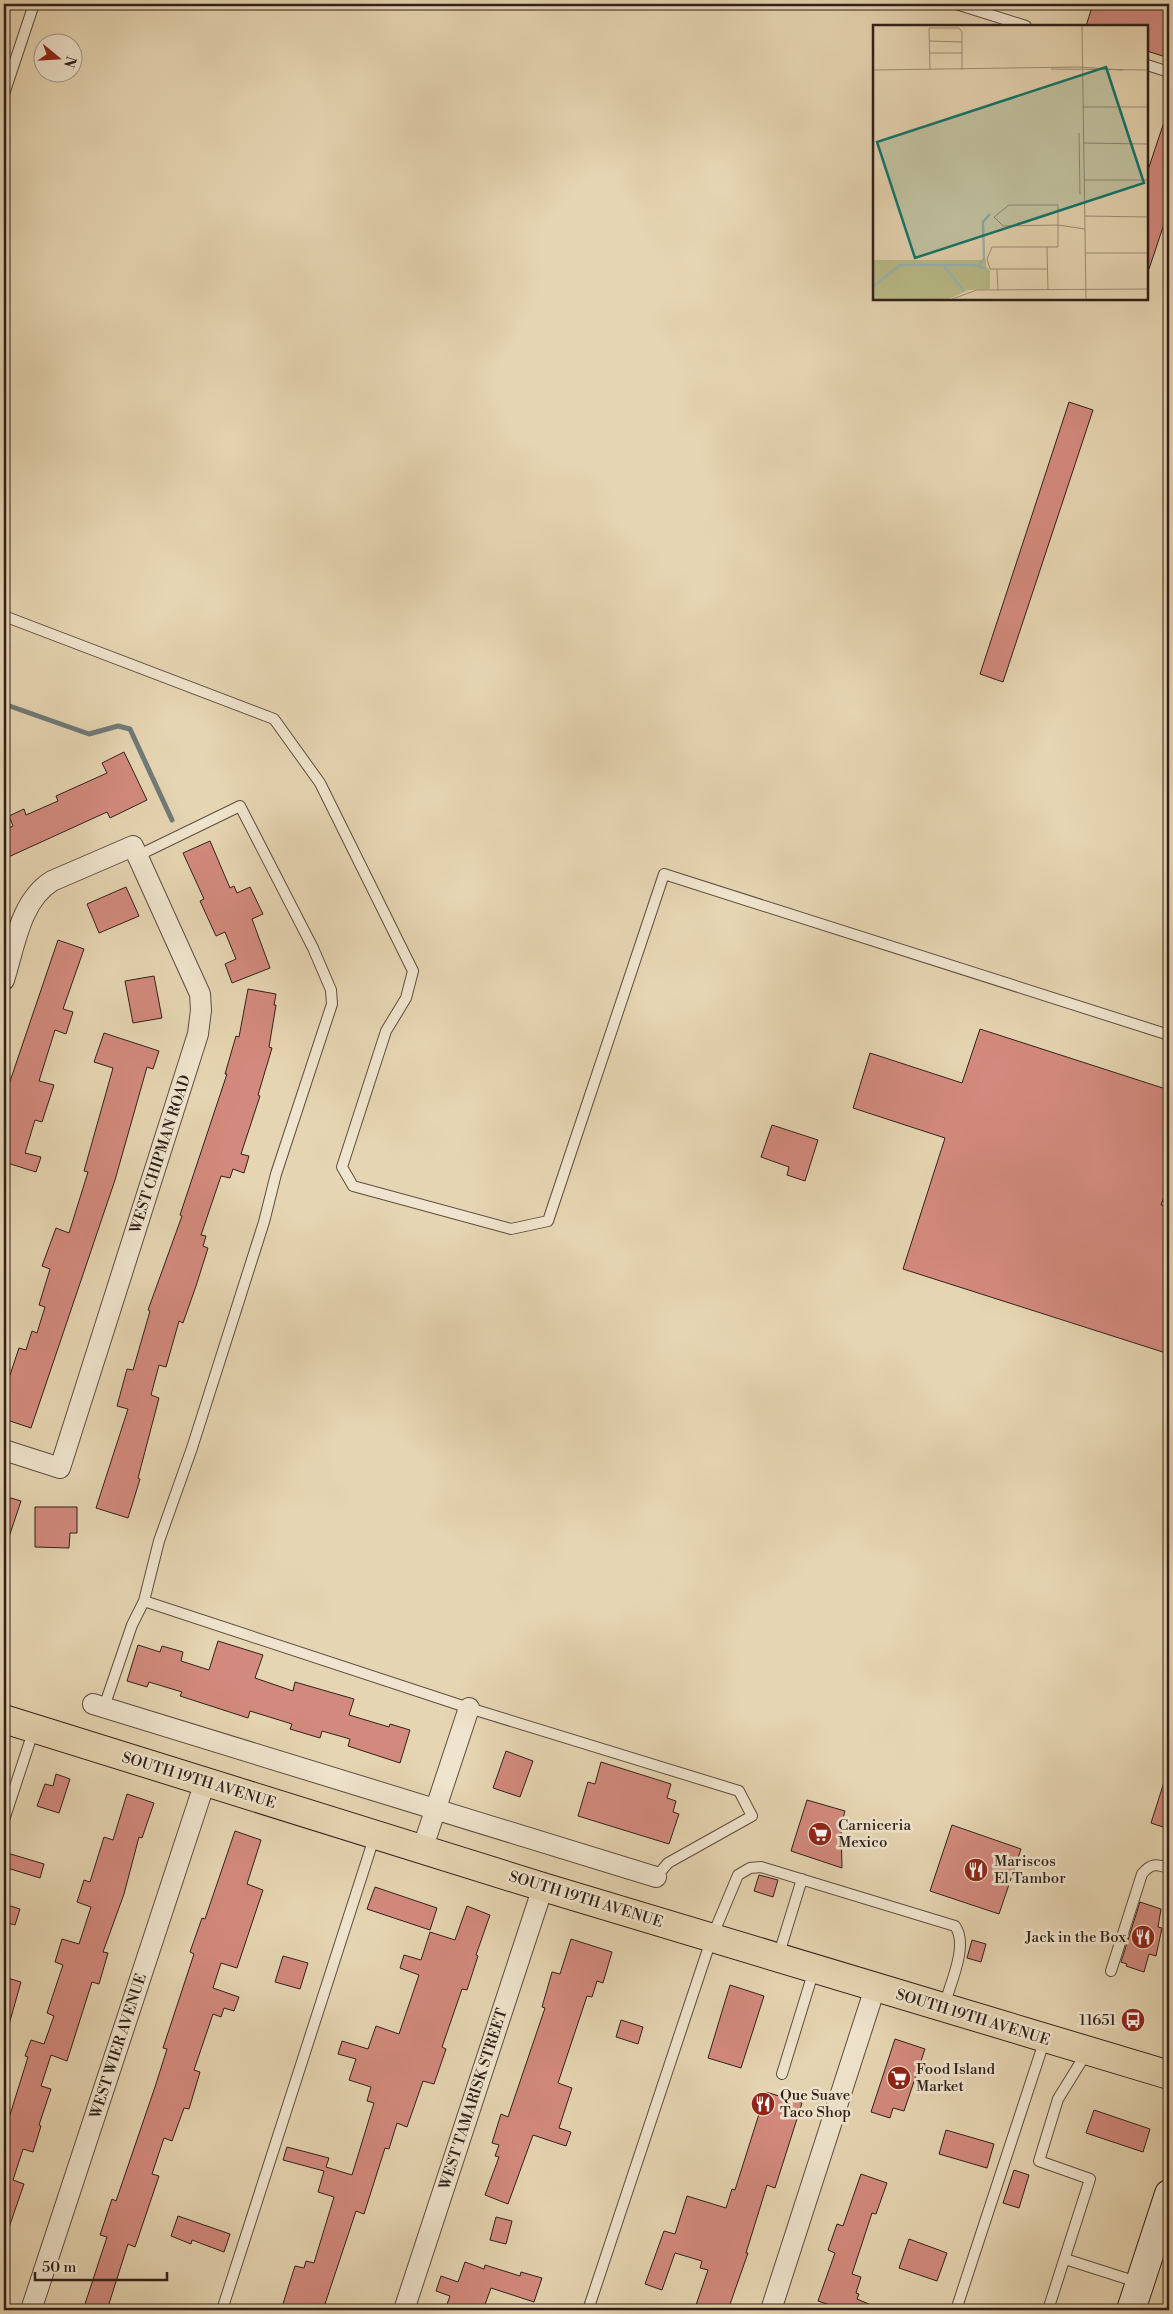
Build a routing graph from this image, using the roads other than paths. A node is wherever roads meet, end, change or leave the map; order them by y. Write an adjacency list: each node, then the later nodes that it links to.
1 (34, 4): 6 (lane)
2 (961, 4): 3 (lane)
3 (1023, 25)
4 (1148, 65): 5 (lane)
5 (1169, 72)
6 (4, 94)
7 (4, 616): 10 (lane)
8 (135, 851): 9 (street); 11 (street, WEST CHIPMAN ROAD); 12 (lane)
9 (4, 980)
10 (1169, 1034)
11 (4, 1450)
12 (144, 1601): 13 (lane); 14 (lane)
13 (98, 1706): 18 (street)
14 (469, 1708): 18 (street); 23 (lane)
15 (4, 1719): 16 (main road, SOUTH 19TH AVENUE)
16 (34, 1728): 17 (main road, SOUTH 19TH AVENUE); 19 (lane)
17 (205, 1782): 20 (main road, SOUTH 19TH AVENUE); 39 (street, WEST WIER AVENUE)
18 (435, 1810): 21 (street); 23 (street)
19 (4, 1820)
20 (375, 1835): 21 (main road, SOUTH 19TH AVENUE); 40 (lane)
21 (422, 1850): 25 (main road, SOUTH 19TH AVENUE)
22 (1169, 1868): 29 (lane)
23 (656, 1877)
24 (802, 1879): 26 (lane); 27 (lane); 31 (lane)
25 (543, 1887): 26 (main road, SOUTH 19TH AVENUE); 41 (street, WEST TAMARISK STREET)
26 (712, 1937): 27 (main road, SOUTH 19TH AVENUE); 42 (lane)
27 (778, 1958): 28 (main road, SOUTH 19TH AVENUE)
28 (814, 1968): 30 (main road, SOUTH 19TH AVENUE); 34 (lane)
29 (1111, 1971)
30 (875, 1988): 31 (main road, SOUTH 19TH AVENUE); 43 (street)
31 (943, 2008): 32 (main road, SOUTH 19TH AVENUE)
32 (1044, 2039): 33 (main road, SOUTH 19TH AVENUE); 44 (lane)
33 (1088, 2051): 35 (main road, SOUTH 19TH AVENUE); 37 (lane)
34 (782, 2074)
35 (1169, 2076)
36 (1169, 2194): 38 (main road)
37 (1065, 2259): 38 (lane); 45 (lane)
38 (1140, 2283): 46 (main road)
39 (32, 2310)
40 (222, 2310)
41 (404, 2310)
42 (588, 2310)
43 (770, 2310)
44 (956, 2310)
45 (1048, 2310)
46 (1131, 2310)

